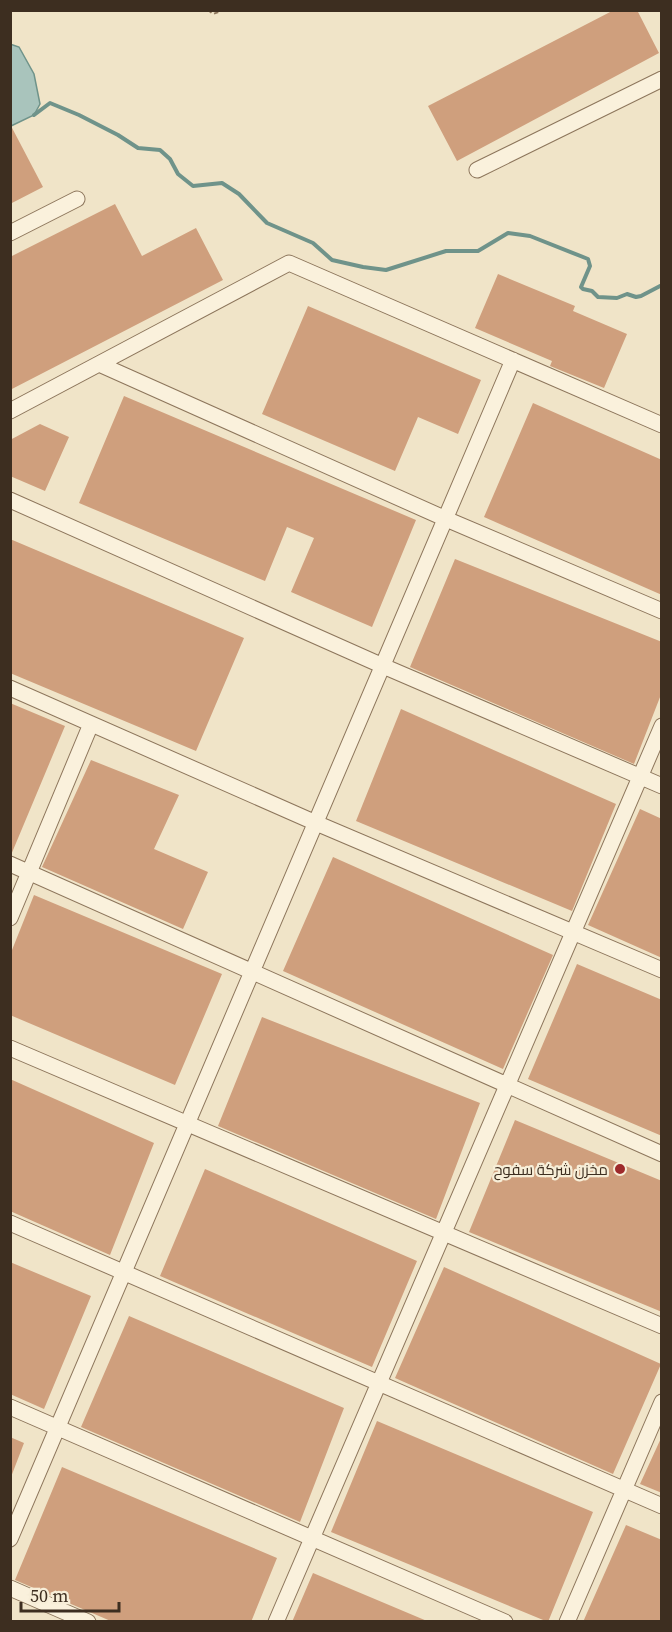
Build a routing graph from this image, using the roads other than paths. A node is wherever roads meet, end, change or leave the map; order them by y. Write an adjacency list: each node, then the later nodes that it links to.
1 (662, 79): 2 (lane)
2 (477, 170)
3 (77, 199): 4 (lane)
4 (10, 233)
5 (513, 360): 6 (lane); 8 (lane); 10 (lane)
6 (99, 364): 7 (lane); 10 (lane)
7 (10, 411)
8 (662, 424)
9 (10, 500): 12 (lane)
10 (446, 519): 11 (lane); 12 (lane)
11 (662, 611)
12 (383, 666): 16 (lane); 18 (lane)
13 (10, 688): 14 (lane)
14 (91, 724): 18 (lane); 20 (lane)
15 (662, 726): 16 (lane)
16 (640, 777): 17 (lane); 22 (lane)
17 (662, 786)
18 (316, 823): 22 (lane); 24 (lane)
19 (10, 864): 20 (lane)
20 (29, 873): 21 (lane); 24 (lane)
21 (10, 918)
22 (573, 932): 23 (lane); 26 (lane)
23 (662, 970)
24 (253, 972): 26 (lane); 27 (lane)
25 (10, 1048): 27 (lane)
26 (507, 1085): 28 (lane); 30 (lane)
27 (188, 1124): 30 (lane); 31 (lane)
28 (662, 1154)
29 (10, 1223): 31 (lane)
30 (443, 1233): 32 (lane); 33 (lane)
31 (124, 1272): 33 (lane); 36 (lane)
32 (662, 1326)
33 (378, 1384): 37 (lane); 39 (lane)
34 (662, 1402): 37 (lane)
35 (10, 1407): 36 (lane)
36 (58, 1428): 39 (lane); 40 (lane)
37 (623, 1490): 38 (lane); 45 (lane)
38 (662, 1506)
39 (312, 1538): 43 (lane); 44 (lane)
40 (10, 1539)
41 (10, 1588): 42 (lane)
42 (88, 1622)
43 (276, 1622)
44 (505, 1622)
45 (567, 1622)

